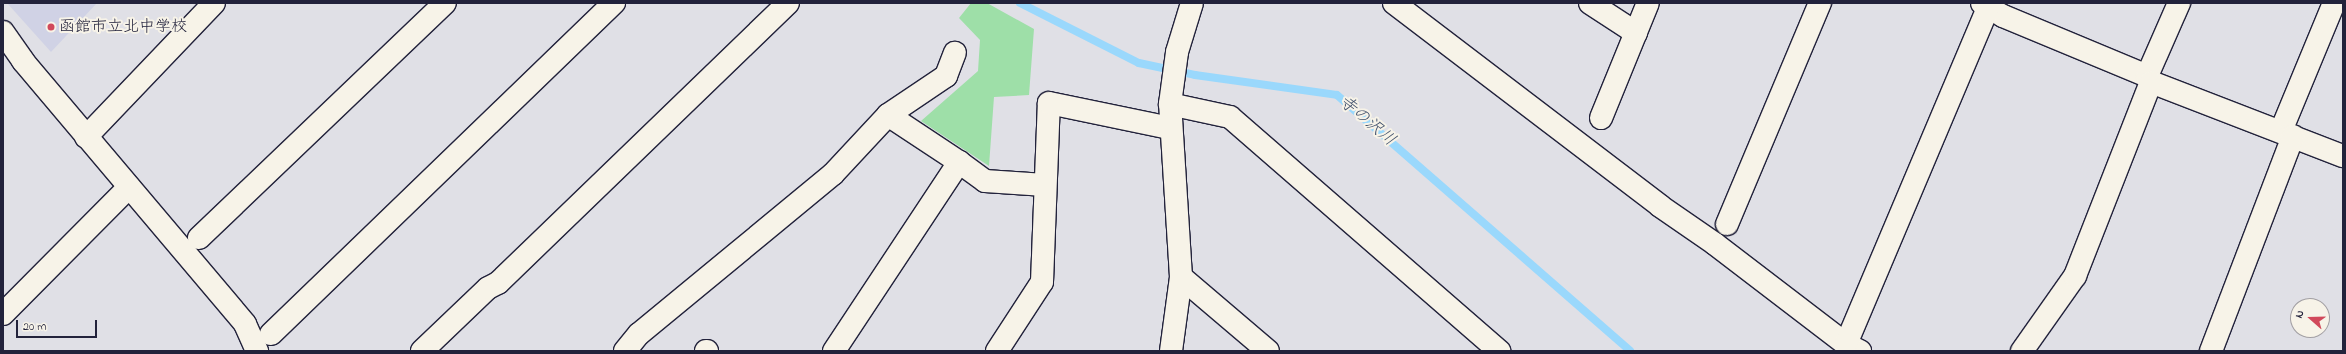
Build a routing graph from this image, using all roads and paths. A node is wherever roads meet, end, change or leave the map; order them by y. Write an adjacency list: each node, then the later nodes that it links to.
1 (214, 3): 22 (street)
2 (445, 3): 28 (street)
3 (614, 3): 31 (street)
4 (788, 3): 33 (street)
5 (1192, 3): 17 (street)
6 (1394, 3): 32 (street)
7 (1590, 3): 13 (street)
8 (1648, 3): 13 (street)
9 (1820, 3): 27 (street)
10 (2178, 3): 16 (street)
11 (2334, 3): 21 (street)
12 (1987, 4): 16 (street); 32 (street)
13 (1636, 33): 19 (street)
14 (5, 38): 22 (street)
15 (955, 53): 18 (street)
16 (2149, 79): 21 (street); 40 (street)
17 (1171, 96): 20 (street); 39 (street)
18 (888, 115): 24 (street); 34 (street)
19 (1601, 118)
20 (1170, 128): 25 (street); 29 (street)
21 (2287, 133): 23 (street); 41 (street)
22 (86, 137): 26 (street)
23 (2343, 156)
24 (959, 162): 25 (street); 35 (street)
25 (1045, 185): 36 (street)
26 (129, 187): 30 (street); 31 (street)
27 (1727, 224)
28 (199, 238)
29 (1182, 277): 37 (street); 38 (street)
30 (3, 314)
31 (258, 346)
32 (1853, 347)
33 (422, 351)
34 (625, 351)
35 (834, 351)
36 (997, 351)
37 (1172, 351)
38 (1268, 351)
39 (1498, 351)
40 (2022, 351)
41 (2210, 351)

